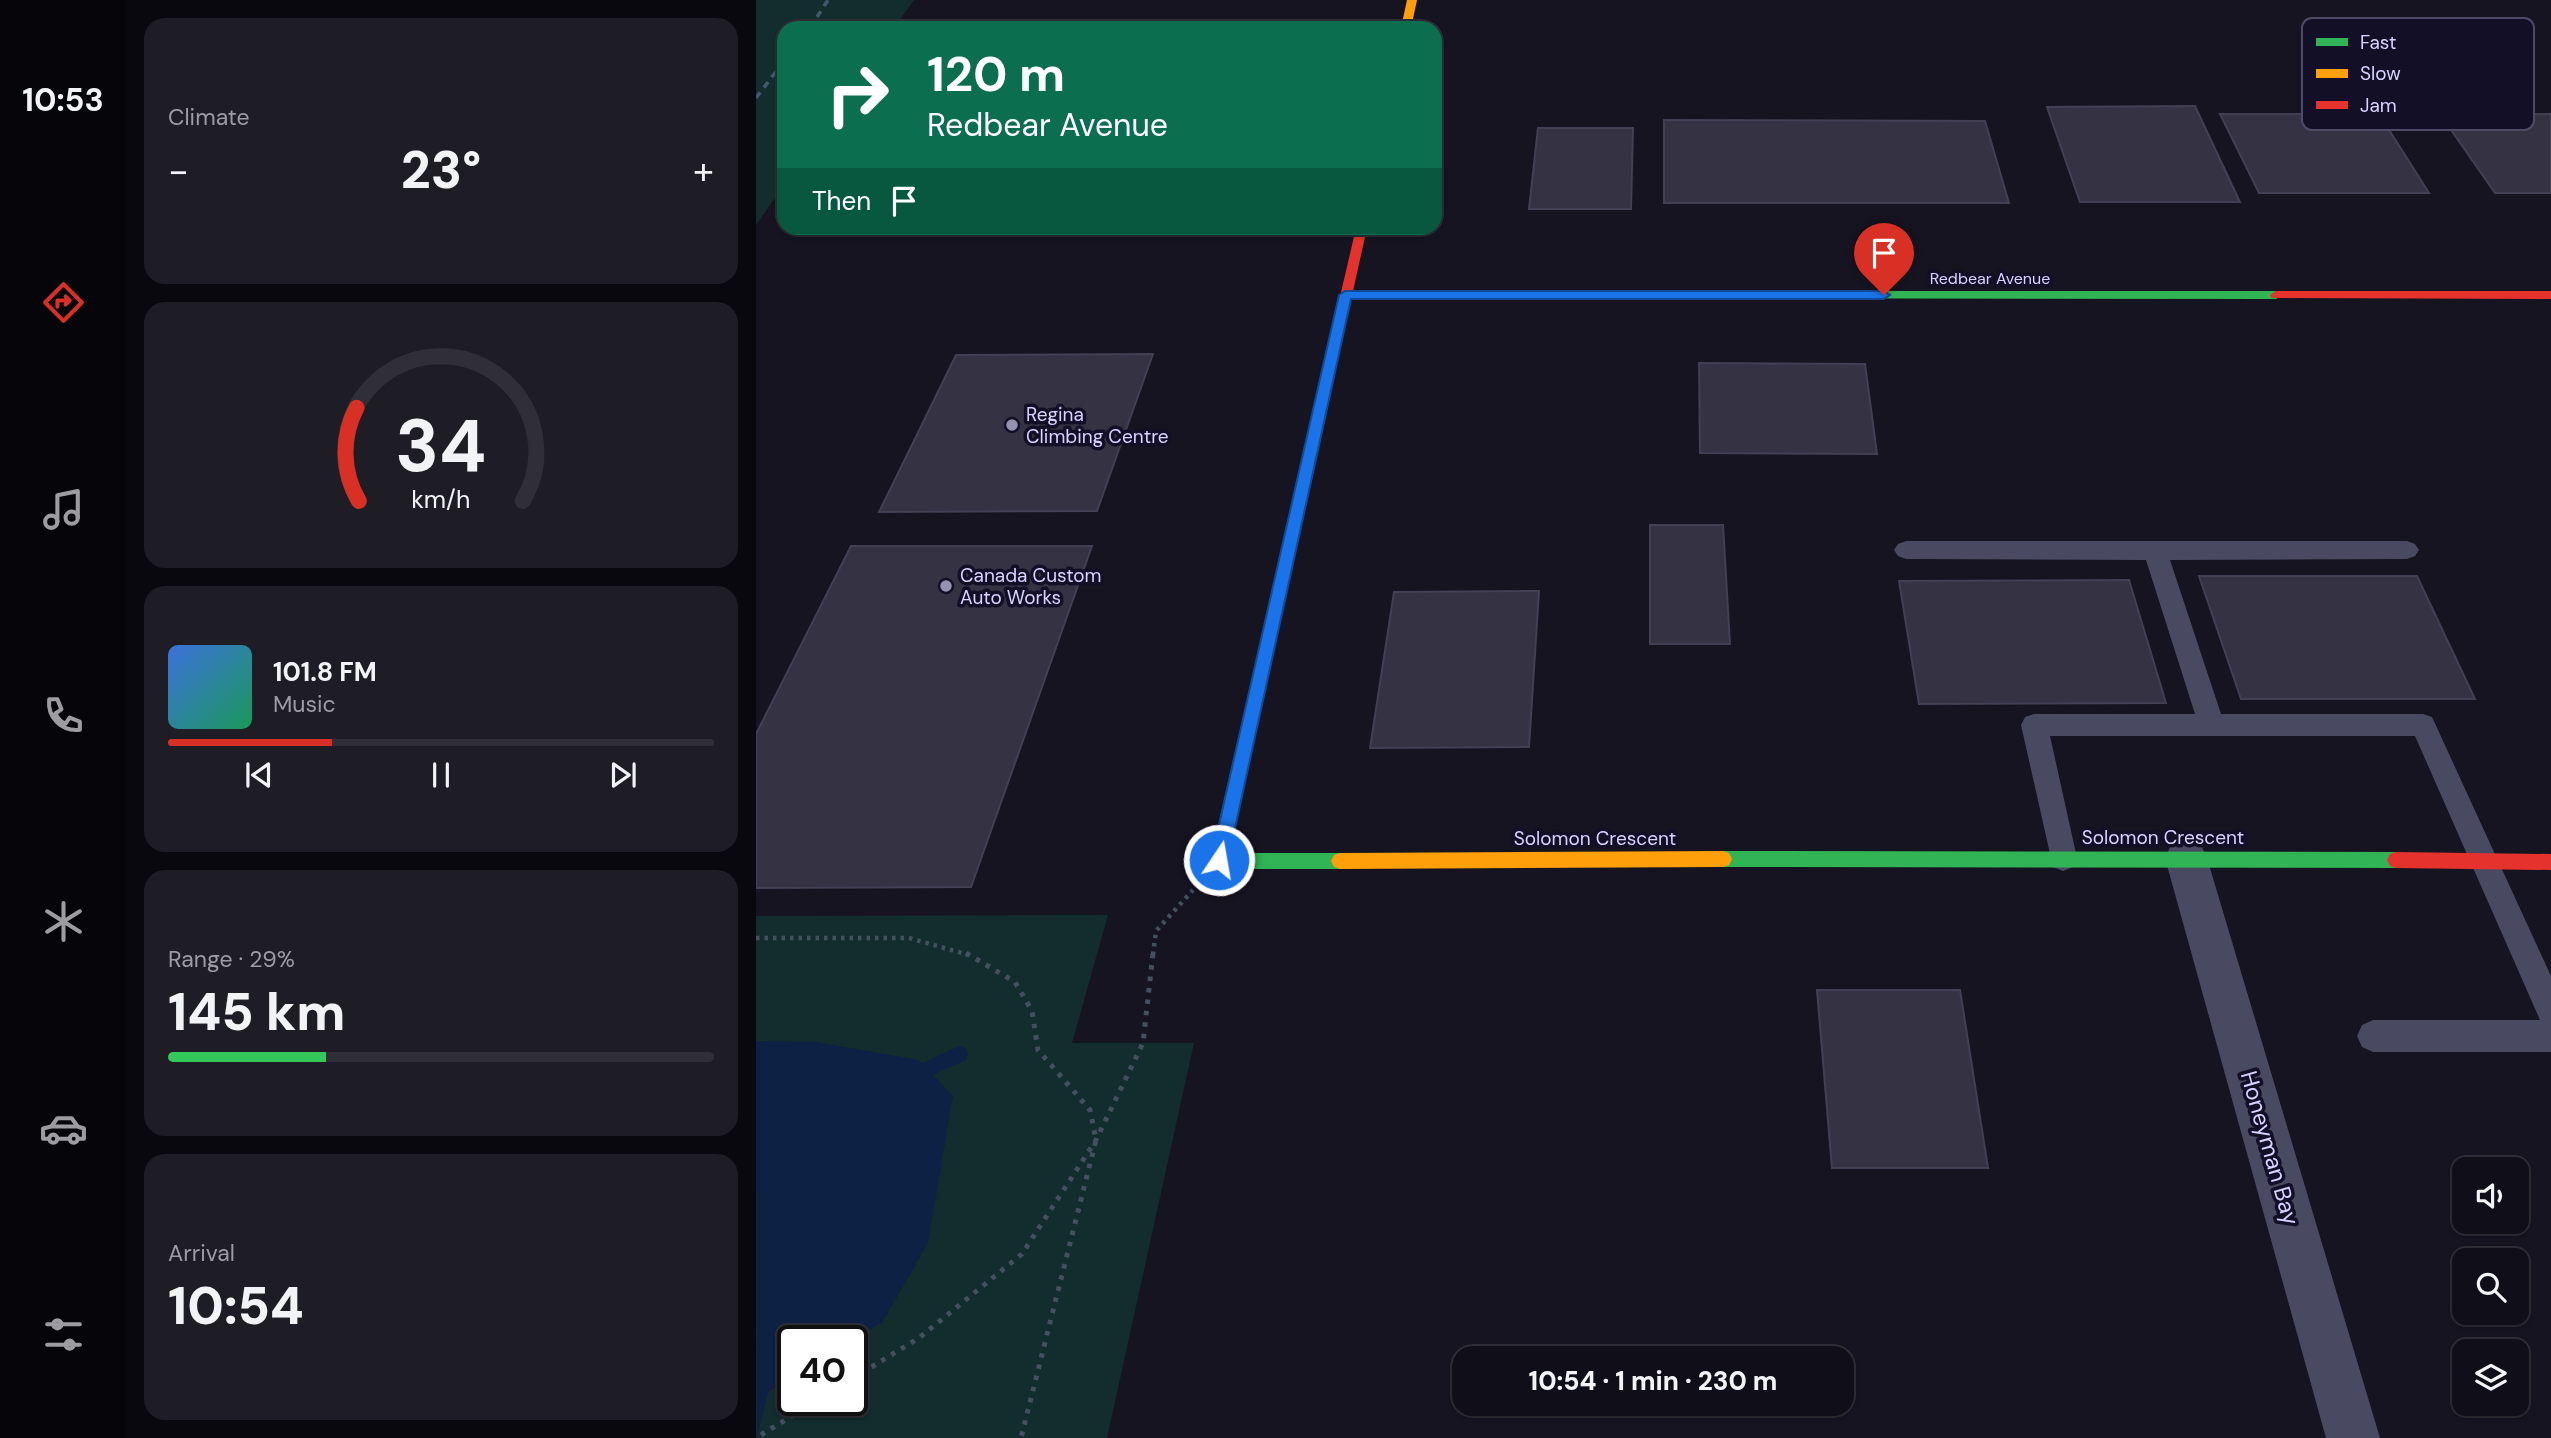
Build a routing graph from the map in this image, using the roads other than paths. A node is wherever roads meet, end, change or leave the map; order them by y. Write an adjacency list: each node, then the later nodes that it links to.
1 (1412, 0): 2 (street)
2 (1408, 21)
3 (1359, 235): 4 (street)
4 (1345, 295): 5 (street, Redbear Avenue); 10 (street, Solomon Crescent)
5 (2551, 295)
6 (1906, 550): 8 (lane)
7 (2407, 550): 8 (lane)
8 (2155, 551): 9 (lane)
9 (2212, 725): 10 (lane); 12 (lane)
10 (2063, 858): 11 (street, Solomon Crescent)
11 (2186, 858): 12 (street, Solomon Crescent); 17 (street, Honeyman Bay)
12 (2485, 861): 13 (street, Solomon Crescent); 14 (lane)
13 (2551, 862)
14 (2551, 1010)
15 (2373, 1035): 16 (lane)
16 (2551, 1035)
17 (2353, 1438)

